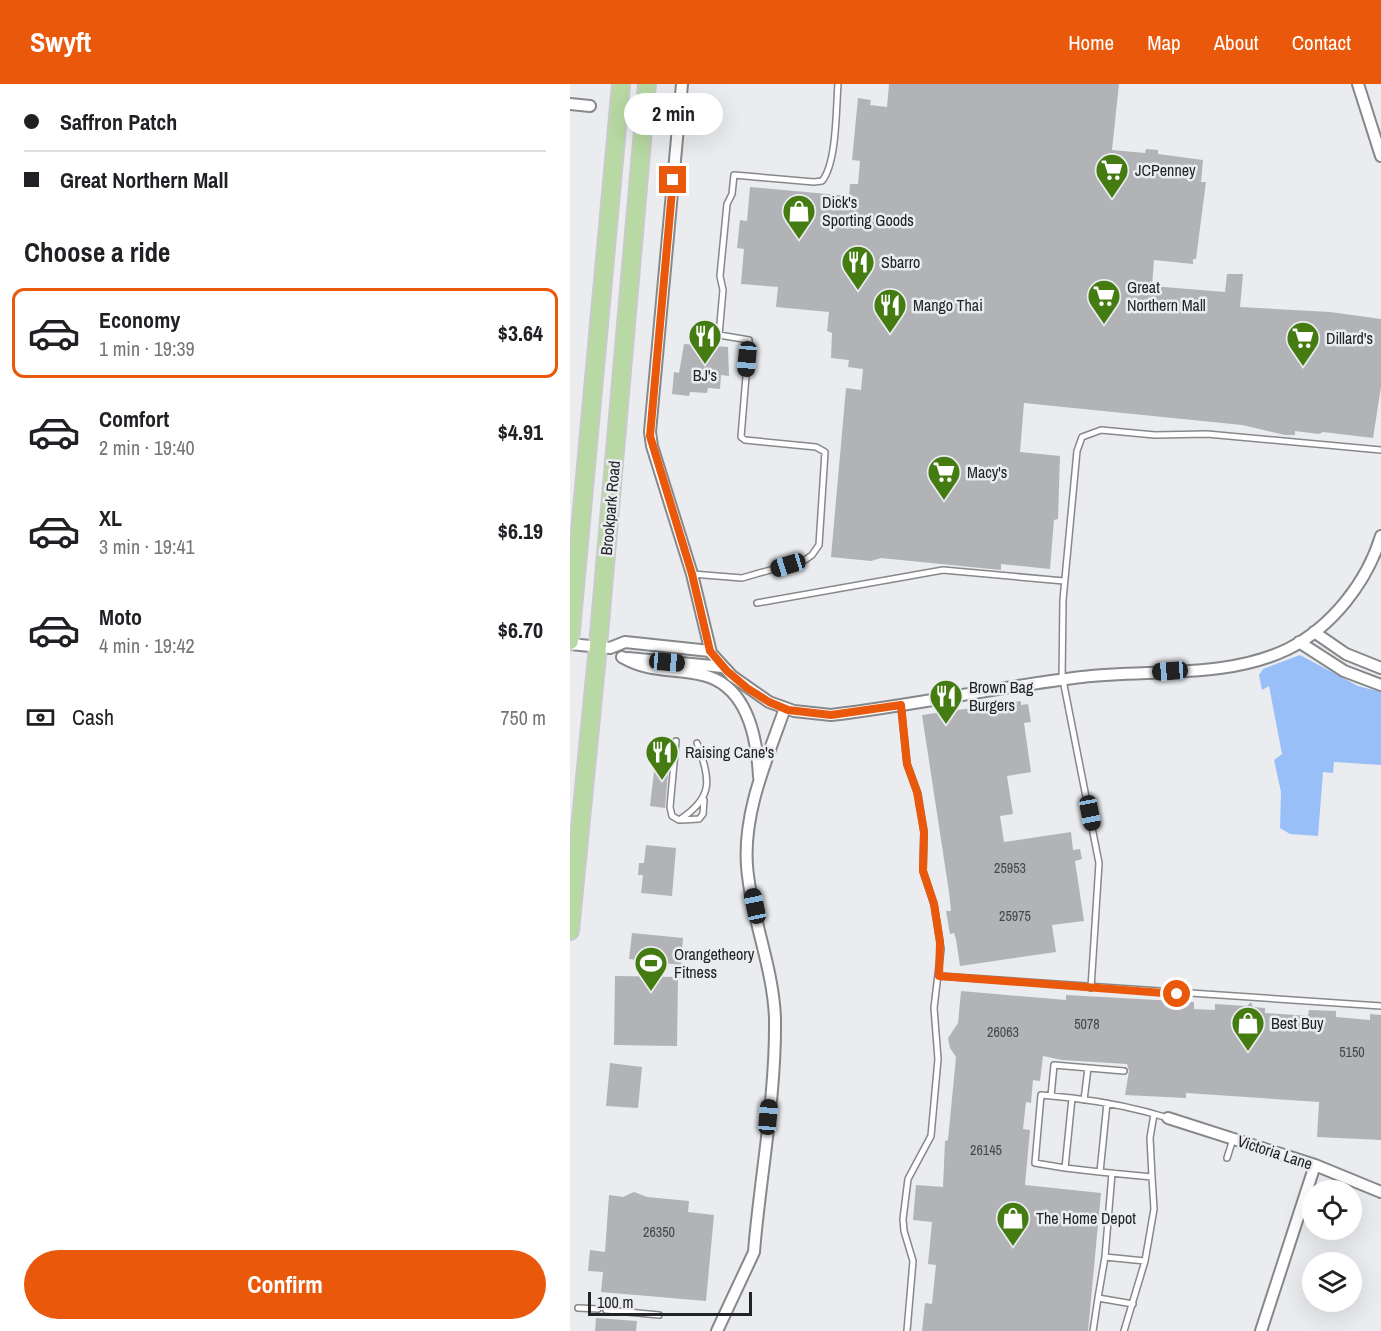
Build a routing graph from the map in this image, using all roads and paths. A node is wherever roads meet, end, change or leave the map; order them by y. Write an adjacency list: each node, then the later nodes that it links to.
1 (621, 84): 15 (main road, Brookpark Road)
2 (647, 84): 17 (main road, Brookpark Road)
3 (682, 84): 11 (street)
4 (838, 84): 11 (lane)
5 (1358, 84): 8 (street)
6 (570, 104): 7 (street)
7 (590, 106)
8 (1381, 156)
9 (1381, 450): 12 (lane)
10 (1381, 536): 14 (street)
11 (692, 574): 18 (street)
12 (1064, 581): 13 (lane); 22 (lane)
13 (757, 603)
14 (1314, 632): 16 (street); 21 (street)
15 (570, 642): 17 (street)
16 (1299, 642): 22 (street); 23 (street)
17 (604, 647): 18 (street); 19 (street); 31 (main road, Brookpark Road)
18 (710, 651): 20 (street)
19 (622, 657): 20 (street); 28 (street)
20 (723, 667): 25 (street)
21 (1381, 668)
22 (1062, 680): 24 (street); 33 (lane)
23 (1381, 685)
24 (901, 705): 25 (street); 32 (lane)
25 (785, 708): 28 (street)
26 (676, 741): 30 (lane)
27 (697, 743): 29 (lane)
28 (759, 786): 59 (street)
29 (705, 795): 30 (lane); 30 (lane)
30 (679, 820)
31 (570, 931)
32 (939, 976): 33 (lane); 60 (lane)
33 (1091, 988): 34 (lane)
34 (1381, 1006)
35 (1088, 1068): 36 (lane); 37 (lane); 39 (lane)
36 (1124, 1071)
37 (1051, 1096): 38 (lane); 46 (lane)
38 (1072, 1098): 39 (lane); 46 (lane)
39 (1084, 1100): 40 (lane)
40 (1107, 1103): 41 (lane); 47 (lane)
41 (1154, 1113): 42 (lane); 49 (lane)
42 (1168, 1118): 43 (street, Victoria Lane)
43 (1233, 1138): 44 (lane); 45 (street, Victoria Lane)
44 (1227, 1158)
45 (1315, 1165): 50 (street, Victoria Lane); 63 (street)
46 (1065, 1168): 47 (lane)
47 (1100, 1172): 48 (lane)
48 (1113, 1173): 49 (lane); 51 (lane)
49 (1152, 1177): 52 (lane)
50 (1381, 1192)
51 (1105, 1257): 52 (lane); 53 (lane)
52 (1145, 1260): 54 (lane)
53 (1098, 1298): 54 (lane); 61 (lane)
54 (1133, 1304): 62 (lane)
55 (578, 1308): 56 (lane)
56 (598, 1310)
57 (606, 1310): 58 (lane)
58 (659, 1315)
59 (717, 1331)
60 (907, 1331)
61 (1093, 1331)
62 (1124, 1331)
63 (1261, 1331)

